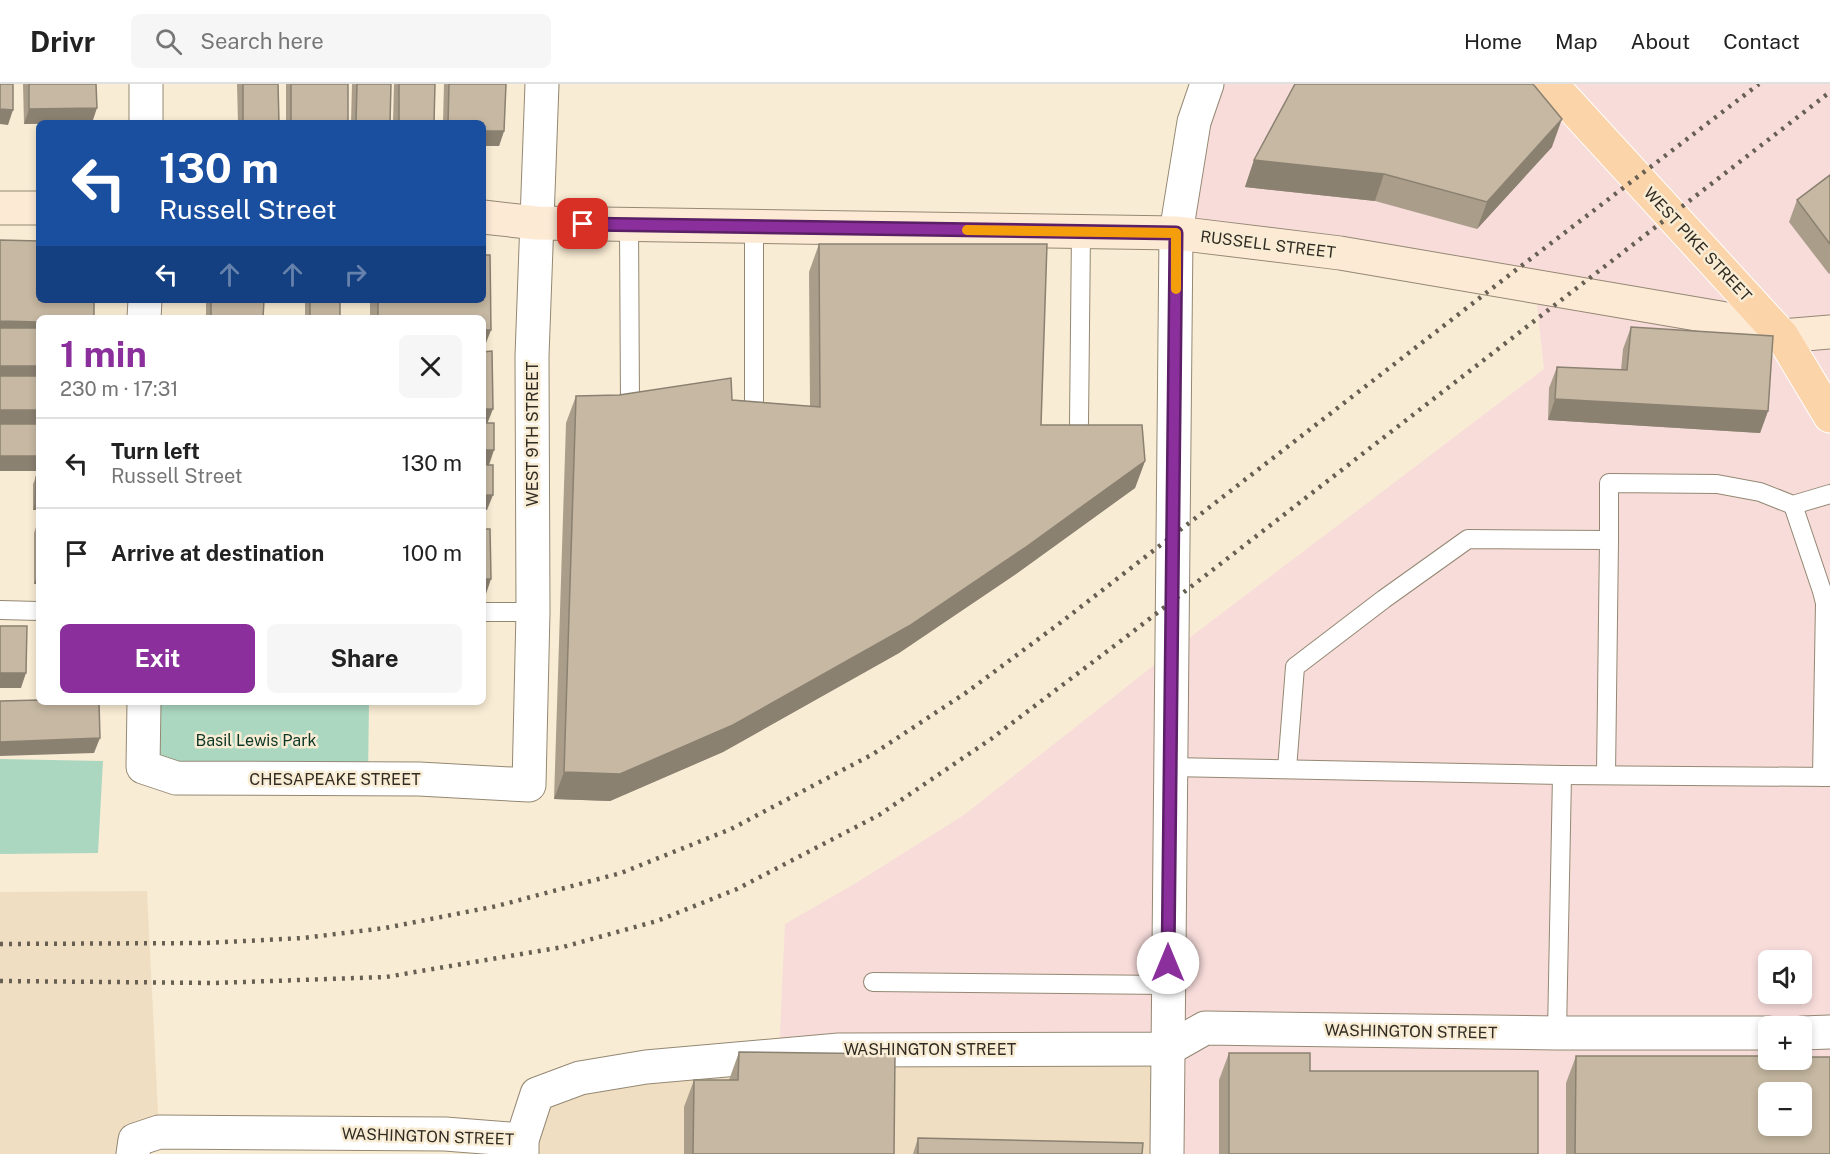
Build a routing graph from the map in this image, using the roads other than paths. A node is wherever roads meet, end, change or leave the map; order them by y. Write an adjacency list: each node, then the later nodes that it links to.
1 (146, 84): 5 (street)
2 (542, 84): 9 (street, WEST 9TH STREET)
3 (1207, 84): 13 (street)
4 (1551, 84): 15 (main road, WEST PIKE STREET)
5 (146, 120)
6 (0, 208): 7 (street)
7 (36, 208)
8 (486, 217): 9 (street, RUSSELL STREET)
9 (537, 223): 10 (street, RUSSELL STREET); 27 (street, WEST 9TH STREET)
10 (629, 225): 11 (street, RUSSELL STREET); 17 (lane)
11 (754, 227): 12 (street, RUSSELL STREET); 16 (lane)
12 (1081, 232): 13 (street, RUSSELL STREET); 19 (lane)
13 (1176, 233): 15 (street, RUSSELL STREET); 29 (street)
14 (1830, 332): 15 (street, RUSSELL STREET)
15 (1782, 336): 18 (main road, WEST PIKE STREET)
16 (754, 401)
17 (630, 403)
18 (1830, 416)
19 (1079, 423)
20 (1830, 494): 21 (lane)
21 (1793, 506): 22 (lane); 23 (lane)
22 (1609, 540): 30 (lane); 32 (lane)
23 (1826, 589): 33 (lane)
24 (0, 610): 25 (lane)
25 (36, 610)
26 (486, 612): 27 (lane)
27 (533, 612): 34 (street, WEST 9TH STREET)
28 (144, 705): 34 (street, CHESAPEAKE STREET)
29 (1170, 767): 30 (lane); 36 (street)
30 (1287, 769): 31 (lane)
31 (1562, 775): 32 (lane); 38 (lane)
32 (1606, 775): 33 (lane)
33 (1826, 777)
34 (529, 785)
35 (873, 982): 36 (lane)
36 (1168, 985): 41 (street)
37 (1830, 1032): 40 (street)
38 (1557, 1033): 39 (street, WASHINGTON STREET); 41 (street, WASHINGTON STREET)
39 (1758, 1033)
40 (1812, 1033)
41 (1168, 1049): 42 (street, WASHINGTON STREET); 44 (street)
42 (522, 1147): 43 (street, WASHINGTON STREET)
43 (133, 1151)
44 (1167, 1154)

